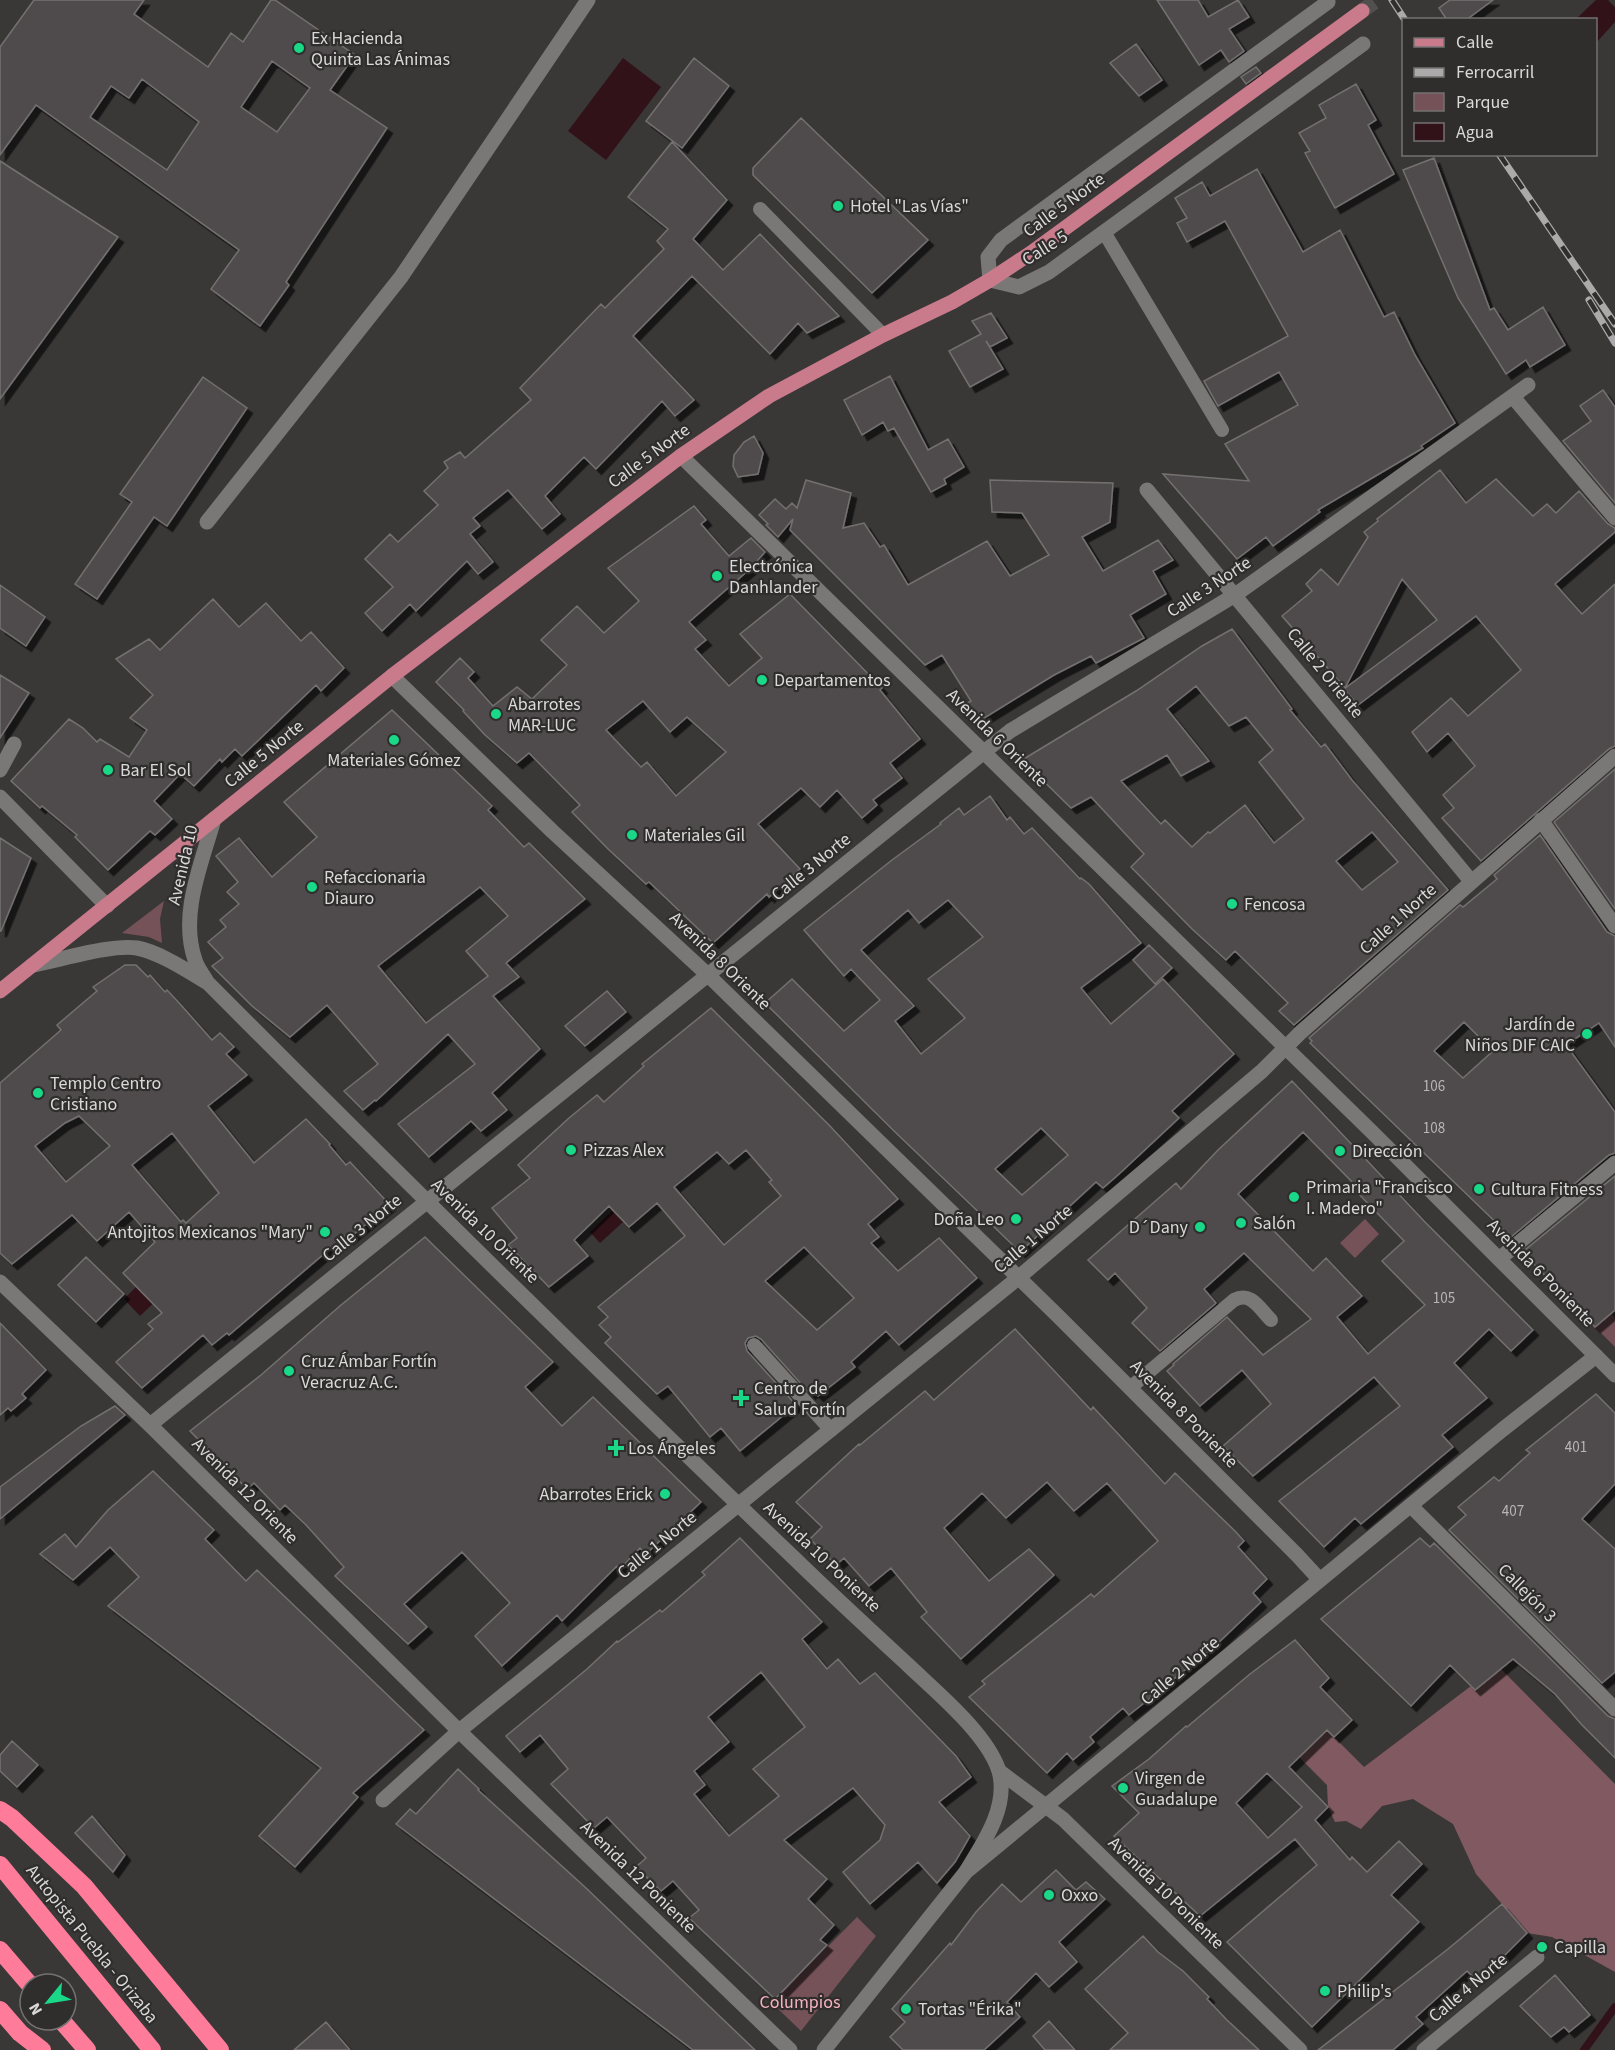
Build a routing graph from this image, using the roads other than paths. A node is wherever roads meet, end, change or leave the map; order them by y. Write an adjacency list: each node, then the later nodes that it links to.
1 (588, 0): 15 (street)
2 (1328, 2): 7 (street, Calle 5)
3 (1362, 11): 7 (main road, Calle 5 Norte)
4 (1363, 44): 6 (street, Calle 5)
5 (760, 209): 8 (lane)
6 (1104, 232): 7 (street, Calle 5); 11 (lane)
7 (990, 280): 8 (main road, Calle 5 Norte)
8 (883, 335): 12 (main road, Calle 5 Norte)
9 (1528, 385): 10 (street, Calle 3 Norte)
10 (1513, 397): 14 (street); 16 (street, Calle 3 Norte)
11 (1222, 430)
12 (681, 456): 17 (main road, Calle 5 Norte); 19 (street, Avenida 6 Oriente)
13 (1147, 490): 16 (street, Calle 2 Oriente)
14 (1615, 518)
15 (207, 522)
16 (1235, 595): 19 (street, Calle 3 Norte); 25 (street, Calle 2 Oriente)
17 (392, 676): 23 (main road, Calle 5 Norte); 29 (street, Avenida 8 Oriente)
18 (14, 744): 21 (street)
19 (984, 752): 29 (street, Calle 3 Norte); 32 (street, Avenida 6 Oriente)
20 (1615, 756): 24 (street, Calle 1 Norte)
21 (0, 770)
22 (0, 797): 26 (street)
23 (214, 819): 26 (main road, Calle 5 Norte); 30 (street, Avenida 10)
24 (1541, 820): 25 (street, Calle 1 Norte); 27 (street)
25 (1471, 881): 32 (street, Calle 1 Norte)
26 (107, 906): 28 (main road, Calle 5 Norte)
27 (1615, 926)
28 (33, 965): 30 (street); 31 (main road, Calle 5 Norte)
29 (709, 976): 34 (street, Calle 3 Norte); 36 (street, Avenida 8 Oriente)
30 (207, 982): 34 (street, Avenida 10 Oriente)
31 (0, 991)
32 (1285, 1048): 35 (street, Avenida 6 Poniente); 36 (street, Calle 1 Norte)
33 (1615, 1163): 35 (street)
34 (426, 1202): 43 (street, Calle 3 Norte); 45 (street, Avenida 10 Oriente)
35 (1499, 1259): 40 (street, Avenida 6 Poniente)
36 (1018, 1278): 42 (street, Avenida 8 Poniente); 44 (street, Calle 1 Norte)
37 (0, 1282): 43 (street, Avenida 12 Oriente)
38 (1271, 1320): 42 (lane)
39 (754, 1345): 44 (lane)
40 (1596, 1356): 41 (street, Avenida 6 Poniente); 46 (street, Calle 2 Norte)
41 (1615, 1375)
42 (1131, 1388): 47 (street, Avenida 8 Poniente)
43 (150, 1425): 49 (street, Avenida 12 Oriente)
44 (831, 1430): 45 (street, Calle 1 Norte)
45 (738, 1504): 49 (street, Calle 1 Norte); 50 (street, Avenida 10 Poniente)
46 (1411, 1506): 47 (street, Calle 2 Norte); 48 (street, Callejón 3)
47 (1320, 1580): 52 (street, Calle 2 Norte)
48 (1615, 1709)
49 (459, 1731): 51 (street, Calle 1 Norte); 65 (street, Avenida 12 Poniente)
50 (999, 1771): 52 (street, Avenida 10 Poniente); 55 (street, Avenida 10 Poniente)
51 (383, 1800)
52 (1046, 1807): 55 (street, Calle 2 Norte); 67 (street, Avenida 10 Poniente)
53 (0, 1810): 64 (highway)
54 (0, 1865): 63 (highway, Autopista Puebla - Orizaba)
55 (965, 1873): 66 (street, Calle 2 Norte)
56 (0, 1950): 58 (highway)
57 (1537, 1957): 68 (street, Calle 4 Norte)
58 (19, 1972)
59 (0, 2010): 61 (highway)
60 (71, 2032): 62 (highway)
61 (42, 2050)
62 (87, 2050)
63 (152, 2050)
64 (220, 2050)
65 (790, 2050)
66 (824, 2050)
67 (1300, 2050)
68 (1424, 2050)

